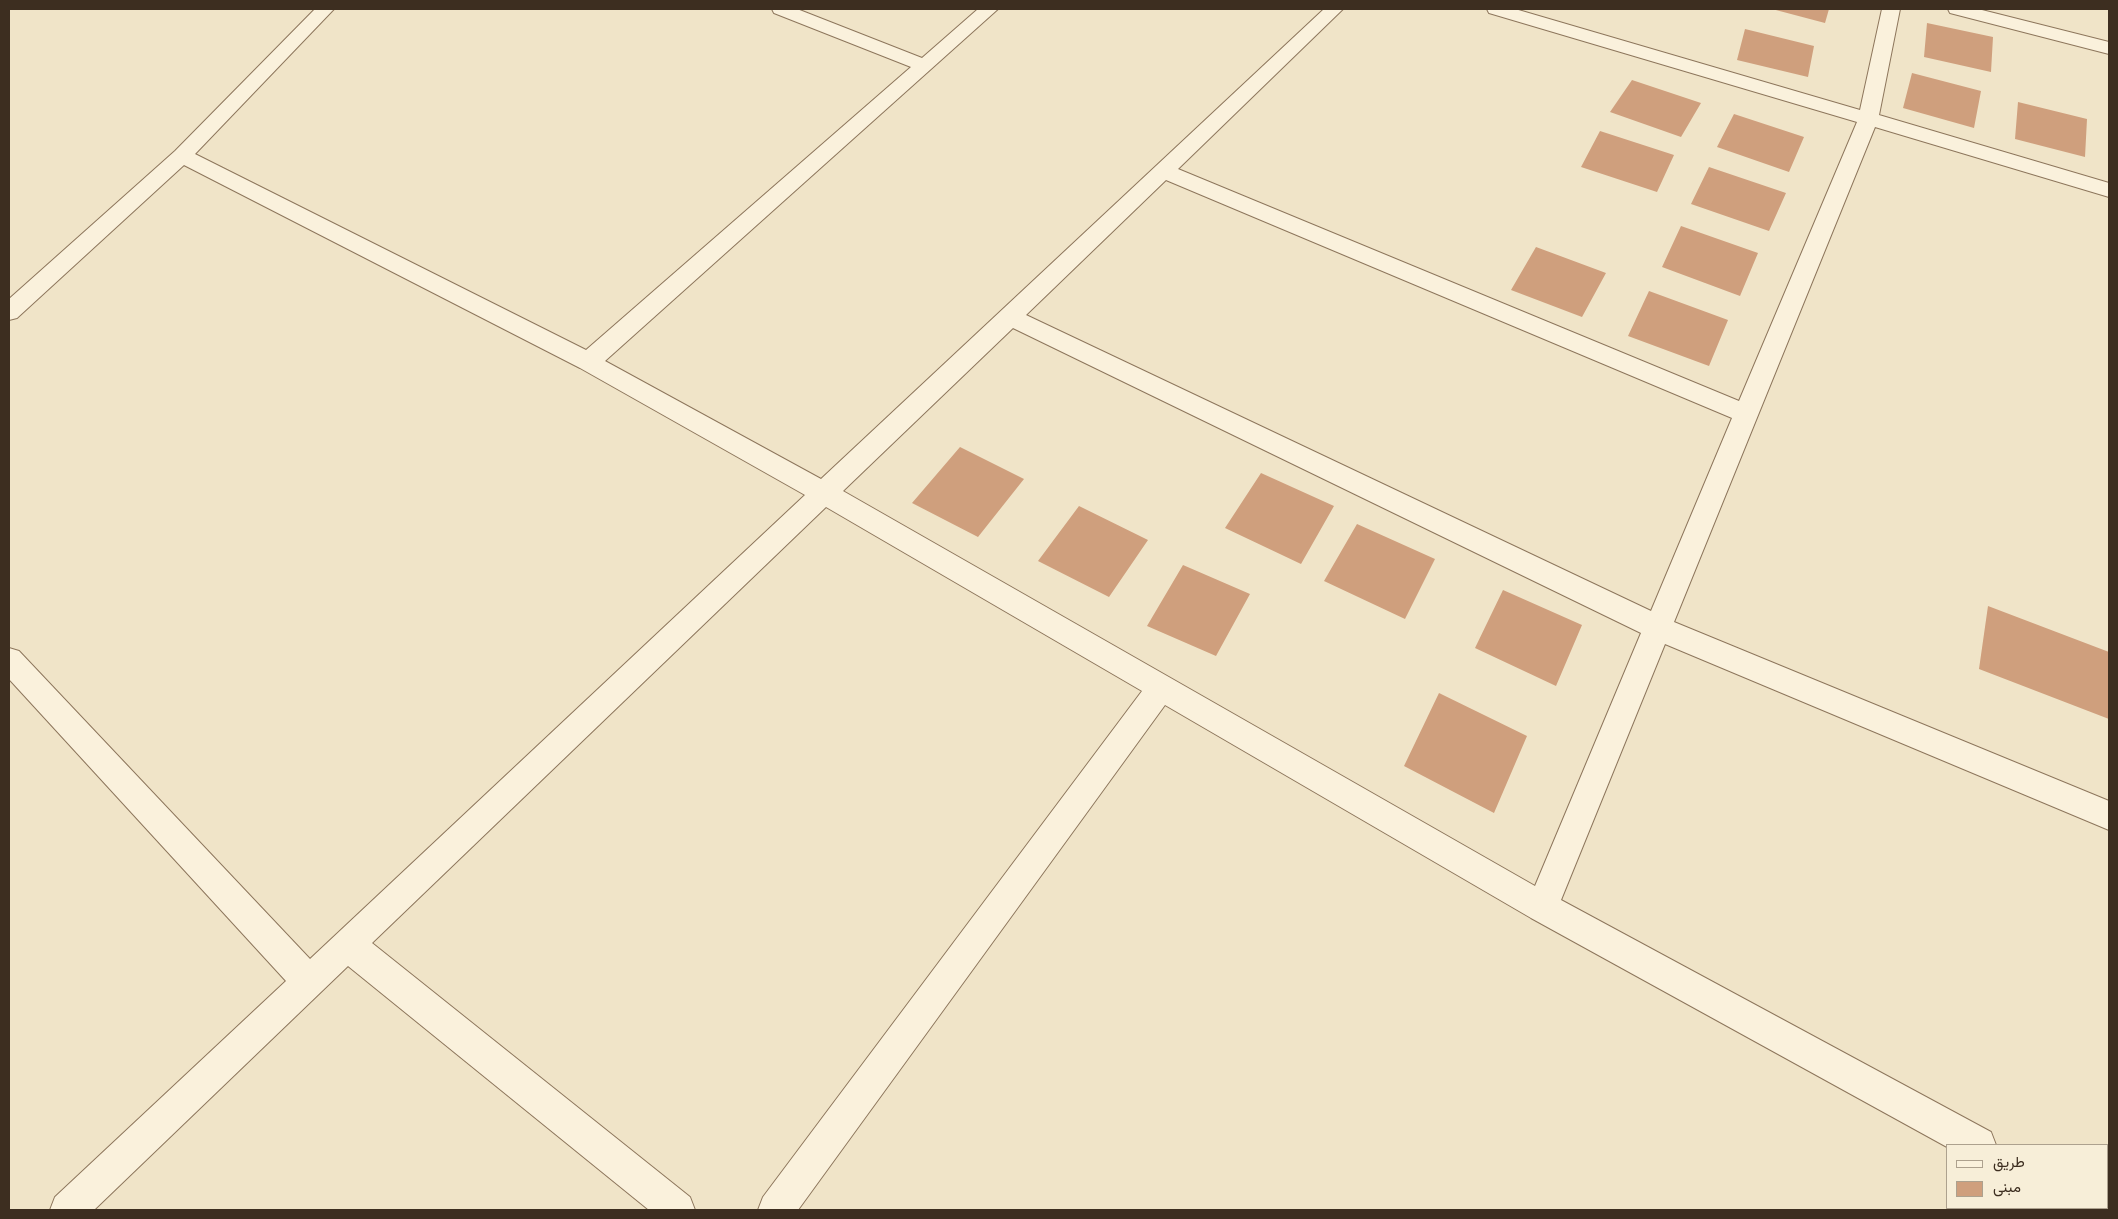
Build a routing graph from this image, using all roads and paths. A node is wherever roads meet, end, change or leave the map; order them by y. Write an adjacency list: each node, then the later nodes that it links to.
1 (325, 9): 11 (street)
2 (781, 9): 9 (street)
3 (989, 9): 9 (street)
4 (1334, 9): 12 (street)
5 (1496, 9): 10 (street)
6 (1892, 9): 10 (street)
7 (1957, 9): 8 (street)
8 (2109, 48)
9 (923, 66): 16 (street)
10 (1868, 118): 13 (street); 17 (street)
11 (182, 156): 14 (street); 16 (street)
12 (1163, 171): 15 (street); 17 (street)
13 (2109, 190)
14 (9, 312)
15 (1010, 317): 18 (street); 19 (street)
16 (588, 362): 18 (street)
17 (1746, 414): 19 (street)
18 (824, 494): 21 (street); 24 (street)
19 (1658, 628): 22 (street); 23 (street)
20 (9, 660): 25 (street)
21 (1161, 688): 23 (street); 29 (street)
22 (2109, 816)
23 (1542, 907): 26 (street)
24 (348, 945): 25 (street); 28 (street)
25 (309, 982): 27 (street)
26 (1976, 1144)
27 (68, 1210)
28 (677, 1210)
29 (776, 1210)

